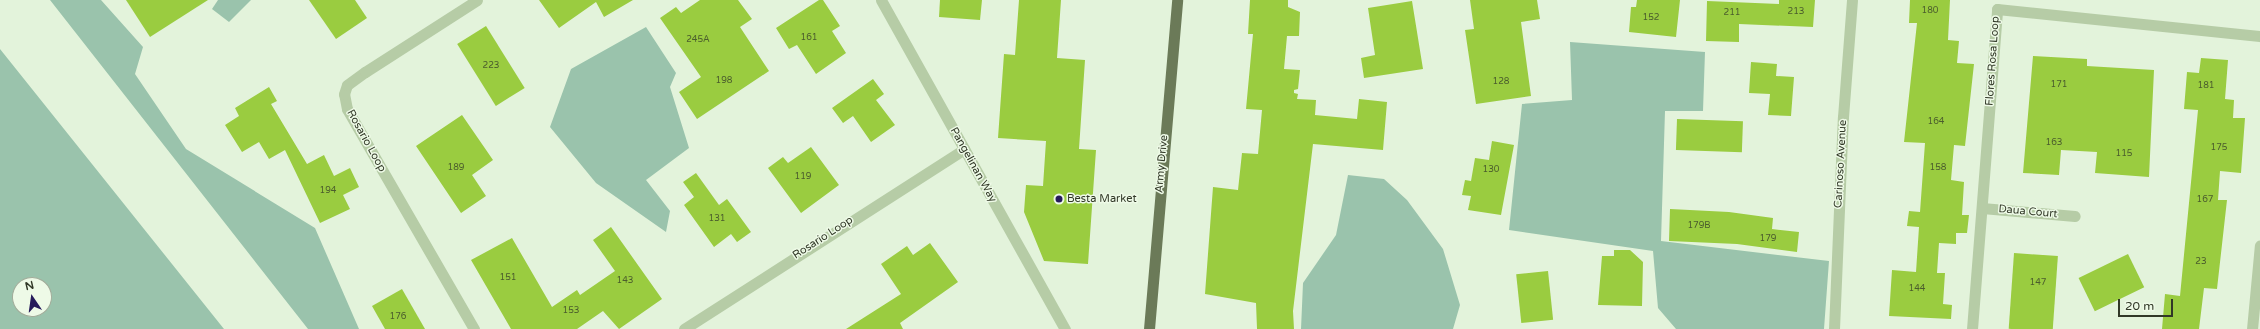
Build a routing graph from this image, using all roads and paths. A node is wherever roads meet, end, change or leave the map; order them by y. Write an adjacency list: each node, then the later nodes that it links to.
1 (477, 0): 10 (street, Rosario Loop)
2 (881, 0): 6 (street, Pangelinan Way)
3 (1177, 0): 13 (main road, Army Drive)
4 (1852, 0): 14 (street, Carinoso Avenue)
5 (2260, 36): 7 (street, Flores Rosa Loop)
6 (964, 149): 11 (street, Rosario Loop); 12 (street, Pangelinan Way)
7 (1982, 208): 8 (street, Daua Court); 15 (street, Flores Rosa Loop)
8 (2075, 216)
9 (2260, 245): 16 (street)
10 (474, 329)
11 (684, 329)
12 (1065, 329)
13 (1149, 329)
14 (1834, 329)
15 (1972, 329)
16 (2252, 329)

